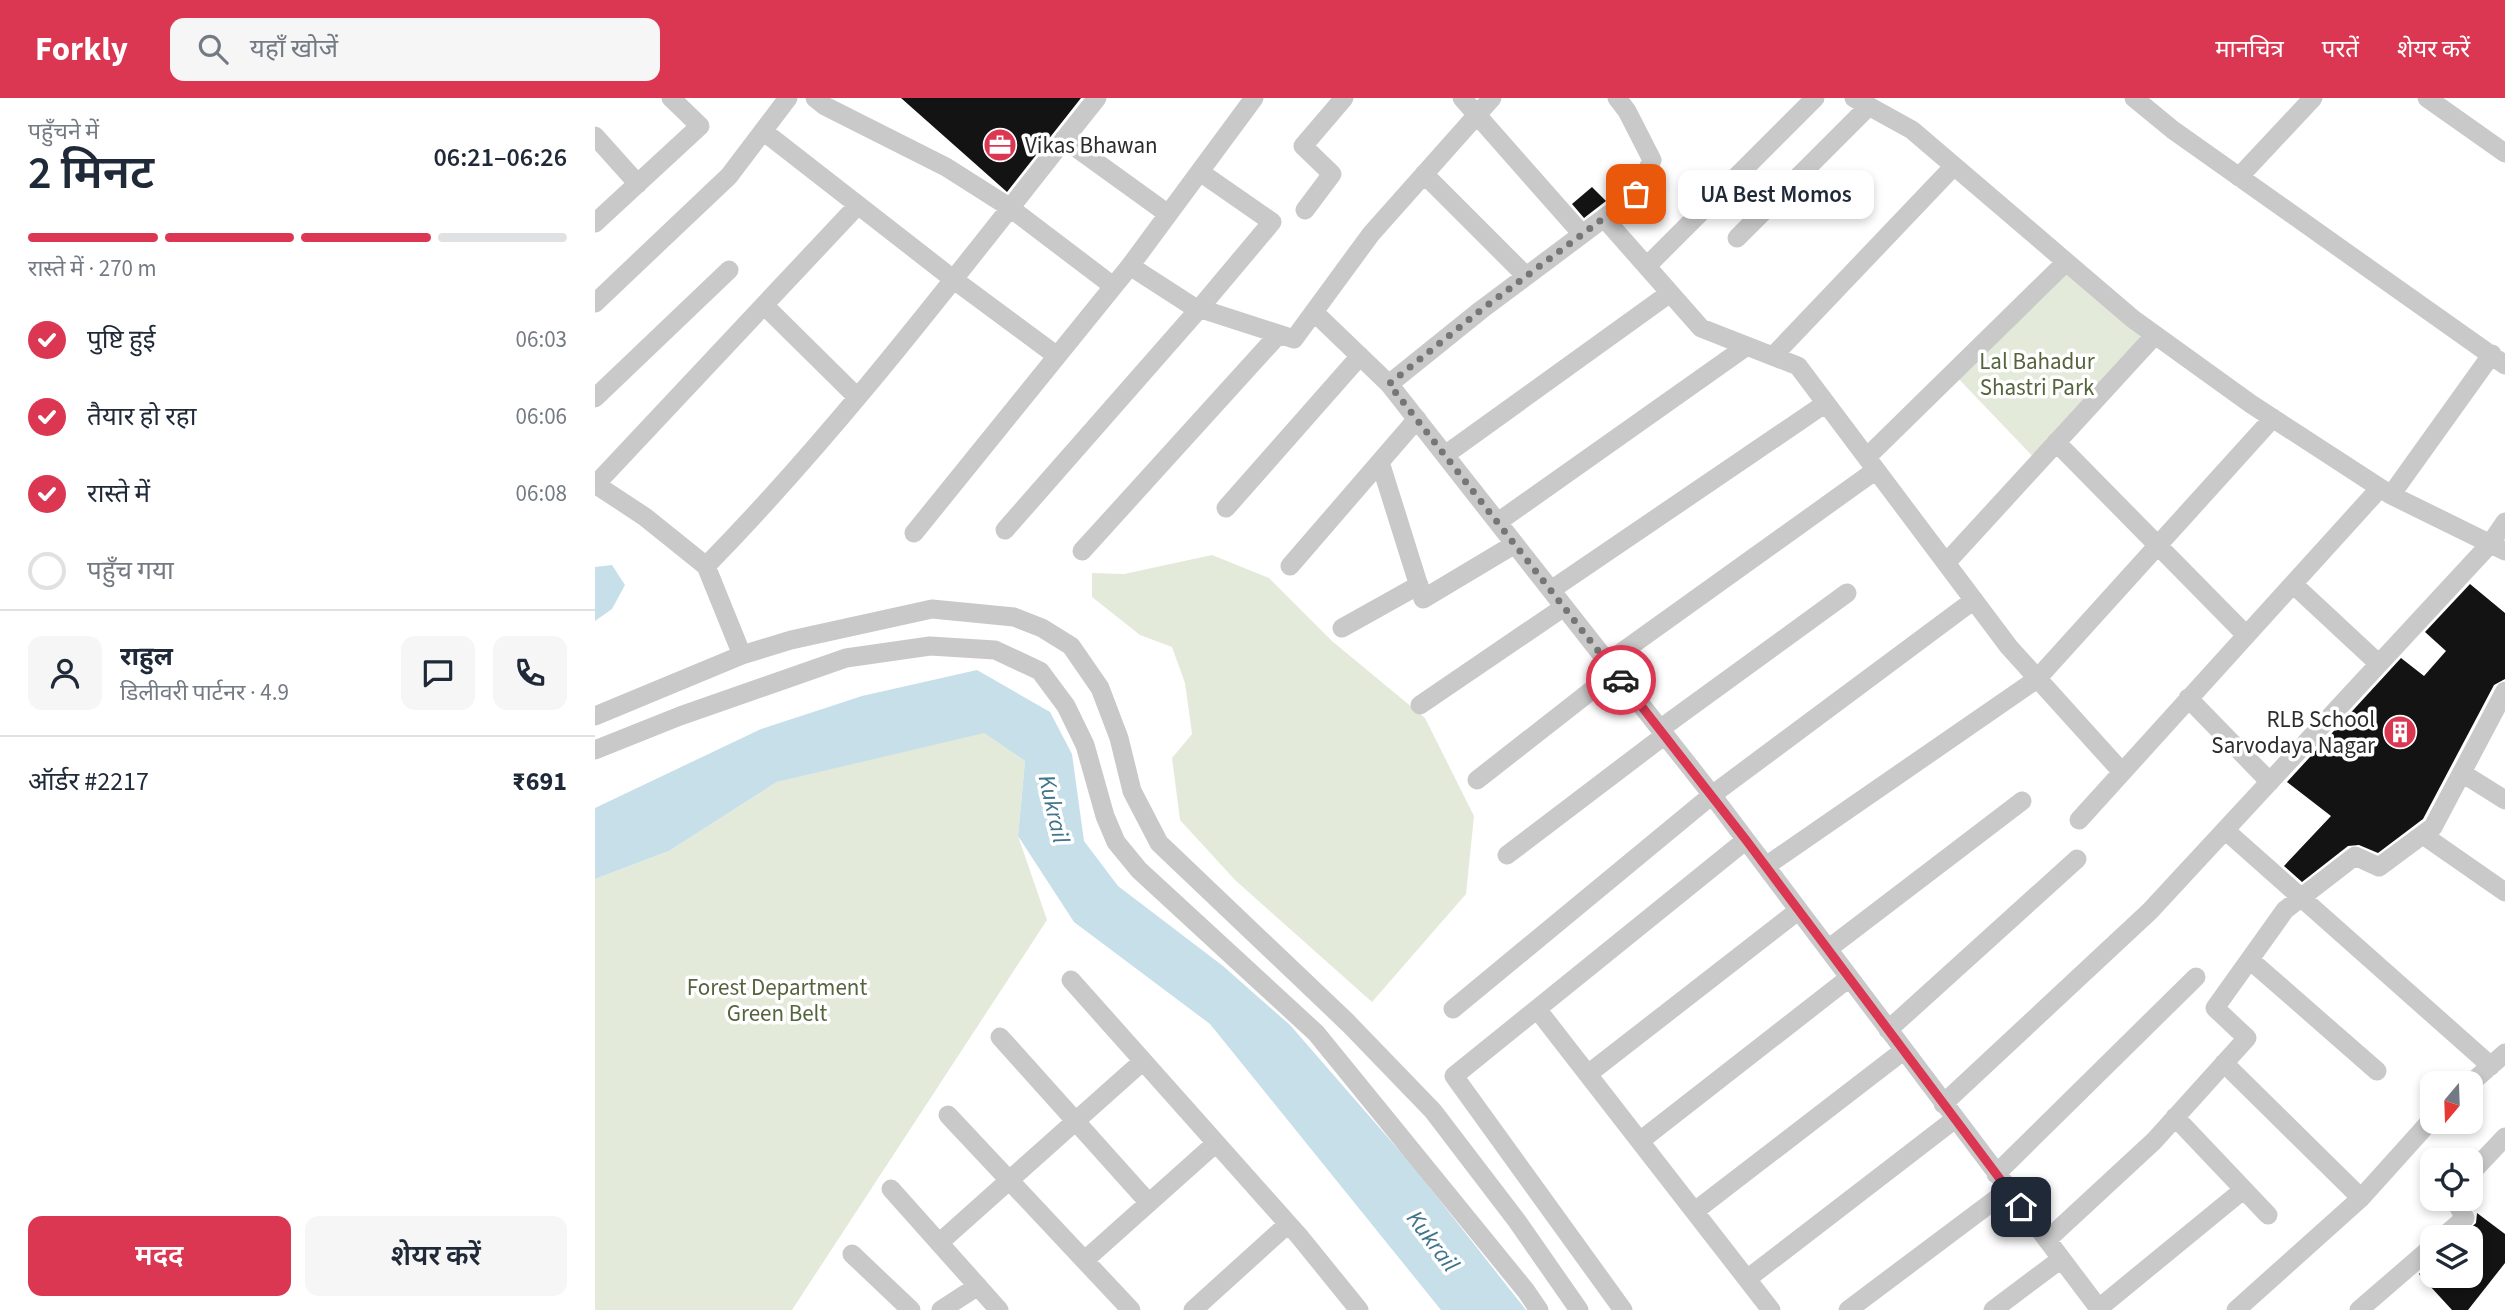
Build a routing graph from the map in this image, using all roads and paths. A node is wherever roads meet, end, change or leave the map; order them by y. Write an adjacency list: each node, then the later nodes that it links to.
1 (671, 98): 25 (street)
2 (788, 98): 17 (street)
3 (815, 98): 27 (street)
4 (1097, 98): 19 (street)
5 (1254, 98): 22 (street)
6 (1344, 98): 28 (street)
7 (1462, 98): 16 (street)
8 (1492, 98): 16 (street)
9 (1815, 98): 36 (street)
10 (2134, 98): 24 (street)
11 (2313, 98): 24 (street)
12 (2427, 98): 15 (street)
13 (1628, 102): 30 (street)
14 (1862, 102): 21 (street); 33 (street)
15 (2452, 104): 20 (street)
16 (1477, 114): 23 (street); 32 (street)
17 (763, 131): 26 (street); 42 (street)
18 (595, 136): 25 (street)
19 (1064, 139): 27 (street); 29 (street)
20 (2505, 153)
21 (1954, 166): 34 (street); 51 (street)
22 (1200, 172): 29 (street); 44 (street)
23 (1424, 174): 38 (street); 45 (street)
24 (2239, 177): 52 (street)
25 (638, 184): 31 (street)
26 (858, 205): 39 (street); 43 (street)
27 (1009, 207): 39 (street); 40 (street)
28 (1305, 210)
29 (1168, 214): 35 (street)
30 (1604, 218): 32 (street); 36 (street)
31 (595, 223)
32 (1582, 234): 38 (street)
33 (1737, 238)
34 (2066, 262): 47 (street); 62 (street)
35 (1130, 266): 40 (street); 44 (street)
36 (1647, 266): 41 (street)
37 (729, 270): 55 (street)
38 (1526, 276): 53 (street)
39 (953, 279): 49 (street); 54 (street)
40 (1113, 286): 49 (street)
41 (1670, 293): 48 (street); 60 (street)
42 (595, 303)
43 (764, 305): 54 (street); 63 (street)
44 (1199, 309): 46 (street); 68 (street)
45 (1314, 312): 46 (street); 50 (street)
46 (1279, 334): 73 (street)
47 (2155, 335): 57 (street); 59 (street)
48 (1747, 346): 51 (street); 66 (street)
49 (1057, 356): 69 (street)
50 (1360, 356): 53 (street); 65 (street)
51 (1773, 356): 56 (street)
52 (2498, 360): 64 (street)
53 (1389, 384): 58 (street)
54 (857, 397): 75 (street)
55 (595, 398)
56 (1826, 403): 62 (street); 79 (street)
57 (2273, 418): 64 (street); 71 (street)
58 (1417, 419): 60 (street); 61 (street)
59 (2056, 442): 71 (street); 74 (street)
60 (1445, 455): 66 (street)
61 (1380, 462): 76 (street); 78 (street)
62 (1871, 463): 74 (street); 87 (street)
63 (595, 484): 75 (street)
64 (2386, 491): 72 (street); 77 (street)
65 (1226, 508)
66 (1498, 522): 70 (street)
67 (2505, 522): 72 (street)
68 (1005, 530)
69 (914, 533)
70 (1514, 544): 78 (street); 79 (street)
71 (2158, 546): 84 (street); 88 (street)
72 (2498, 547): 86 (street)
73 (1082, 551)
74 (1946, 563): 81 (street)
75 (706, 566): 85 (street)
76 (1290, 566)
77 (2293, 584): 84 (street); 86 (street)
78 (1419, 585): 83 (street)
79 (1551, 590): 82 (street)
80 (1847, 593): 93 (street)
81 (1974, 600): 88 (street); 99 (street)
82 (1564, 607): 87 (street); 91 (street)
83 (1342, 628)
84 (2246, 635): 90 (street)
85 (742, 655): 92 (street); 164 (street)
86 (2379, 664): 98 (street)
87 (1612, 667): 93 (street); 97 (street)
88 (2037, 679): 95 (street); 108 (street)
89 (2505, 691): 96 (street)
90 (2188, 698): 95 (street); 98 (street)
91 (1420, 705)
92 (595, 716)
93 (1662, 732): 99 (street); 106 (street)
94 (595, 750): 163 (street)
95 (2121, 771): 102 (street)
96 (2462, 773): 100 (street); 104 (street)
97 (1477, 780)
98 (2270, 782): 103 (street)
99 (1712, 795): 105 (street); 117 (street)
100 (2505, 800)
101 (2022, 801): 112 (street)
102 (2079, 820)
103 (2225, 830): 110 (street); 128 (street)
104 (2423, 835): 109 (street); 110 (street)
105 (1746, 840): 108 (street); 118 (street)
106 (1507, 855)
107 (2077, 859): 119 (street)
108 (1766, 866): 111 (street)
109 (2505, 892)
110 (2301, 898): 113 (street); 122 (street)
111 (1799, 911): 112 (street); 127 (street)
112 (1828, 949): 115 (street)
113 (2250, 960): 124 (street); 125 (street)
114 (2196, 977): 138 (street)
115 (1849, 978): 119 (street); 134 (street)
116 (1071, 980): 123 (street)
117 (1453, 1009)
118 (1537, 1009): 127 (street); 165 (street)
119 (1888, 1030): 121 (street)
120 (1000, 1037): 131 (street)
121 (1903, 1051): 128 (street); 143 (street)
122 (2498, 1059): 126 (street)
123 (1143, 1061): 131 (street); 135 (street)
124 (2224, 1063): 130 (street); 141 (street)
125 (2377, 1071)
126 (2483, 1072)
127 (1588, 1074): 134 (street)
128 (1949, 1111): 138 (street); 154 (street)
129 (948, 1115): 137 (street)
130 (2175, 1117): 140 (street); 148 (street)
131 (1076, 1121): 137 (street); 142 (street)
132 (2420, 1132): 141 (street)
133 (2505, 1137): 136 (street)
134 (1640, 1141): 143 (street)
135 (1216, 1143): 142 (street); 146 (street)
136 (2483, 1160)
137 (1009, 1180): 149 (street); 153 (street)
138 (2002, 1182): 148 (street); 167 (street)
139 (891, 1189): 149 (street)
140 (2243, 1190): 145 (street); 156 (street)
141 (2361, 1198): 169 (street)
142 (1149, 1203): 153 (street)
143 (1695, 1211): 154 (street)
144 (2461, 1211): 147 (street)
145 (2267, 1215)
146 (1288, 1224): 161 (street); 162 (street)
147 (2457, 1225)
148 (2047, 1240): 152 (street)
149 (939, 1242): 155 (street)
150 (852, 1254): 157 (street)
151 (2420, 1257): 170 (street)
152 (2061, 1259): 156 (street); 168 (street)
153 (1084, 1260): 160 (street)
154 (1747, 1279): 166 (street)
155 (978, 1286): 158 (street); 159 (street)
156 (2099, 1309)
157 (911, 1310)
158 (941, 1310)
159 (999, 1310)
160 (1131, 1310)
161 (1193, 1310)
162 (1359, 1310)
163 (1539, 1310)
164 (1579, 1310)
165 (1623, 1310)
166 (1771, 1310)
167 (1848, 1310)
168 (1993, 1310)
169 (2236, 1310)
170 (2359, 1310)

